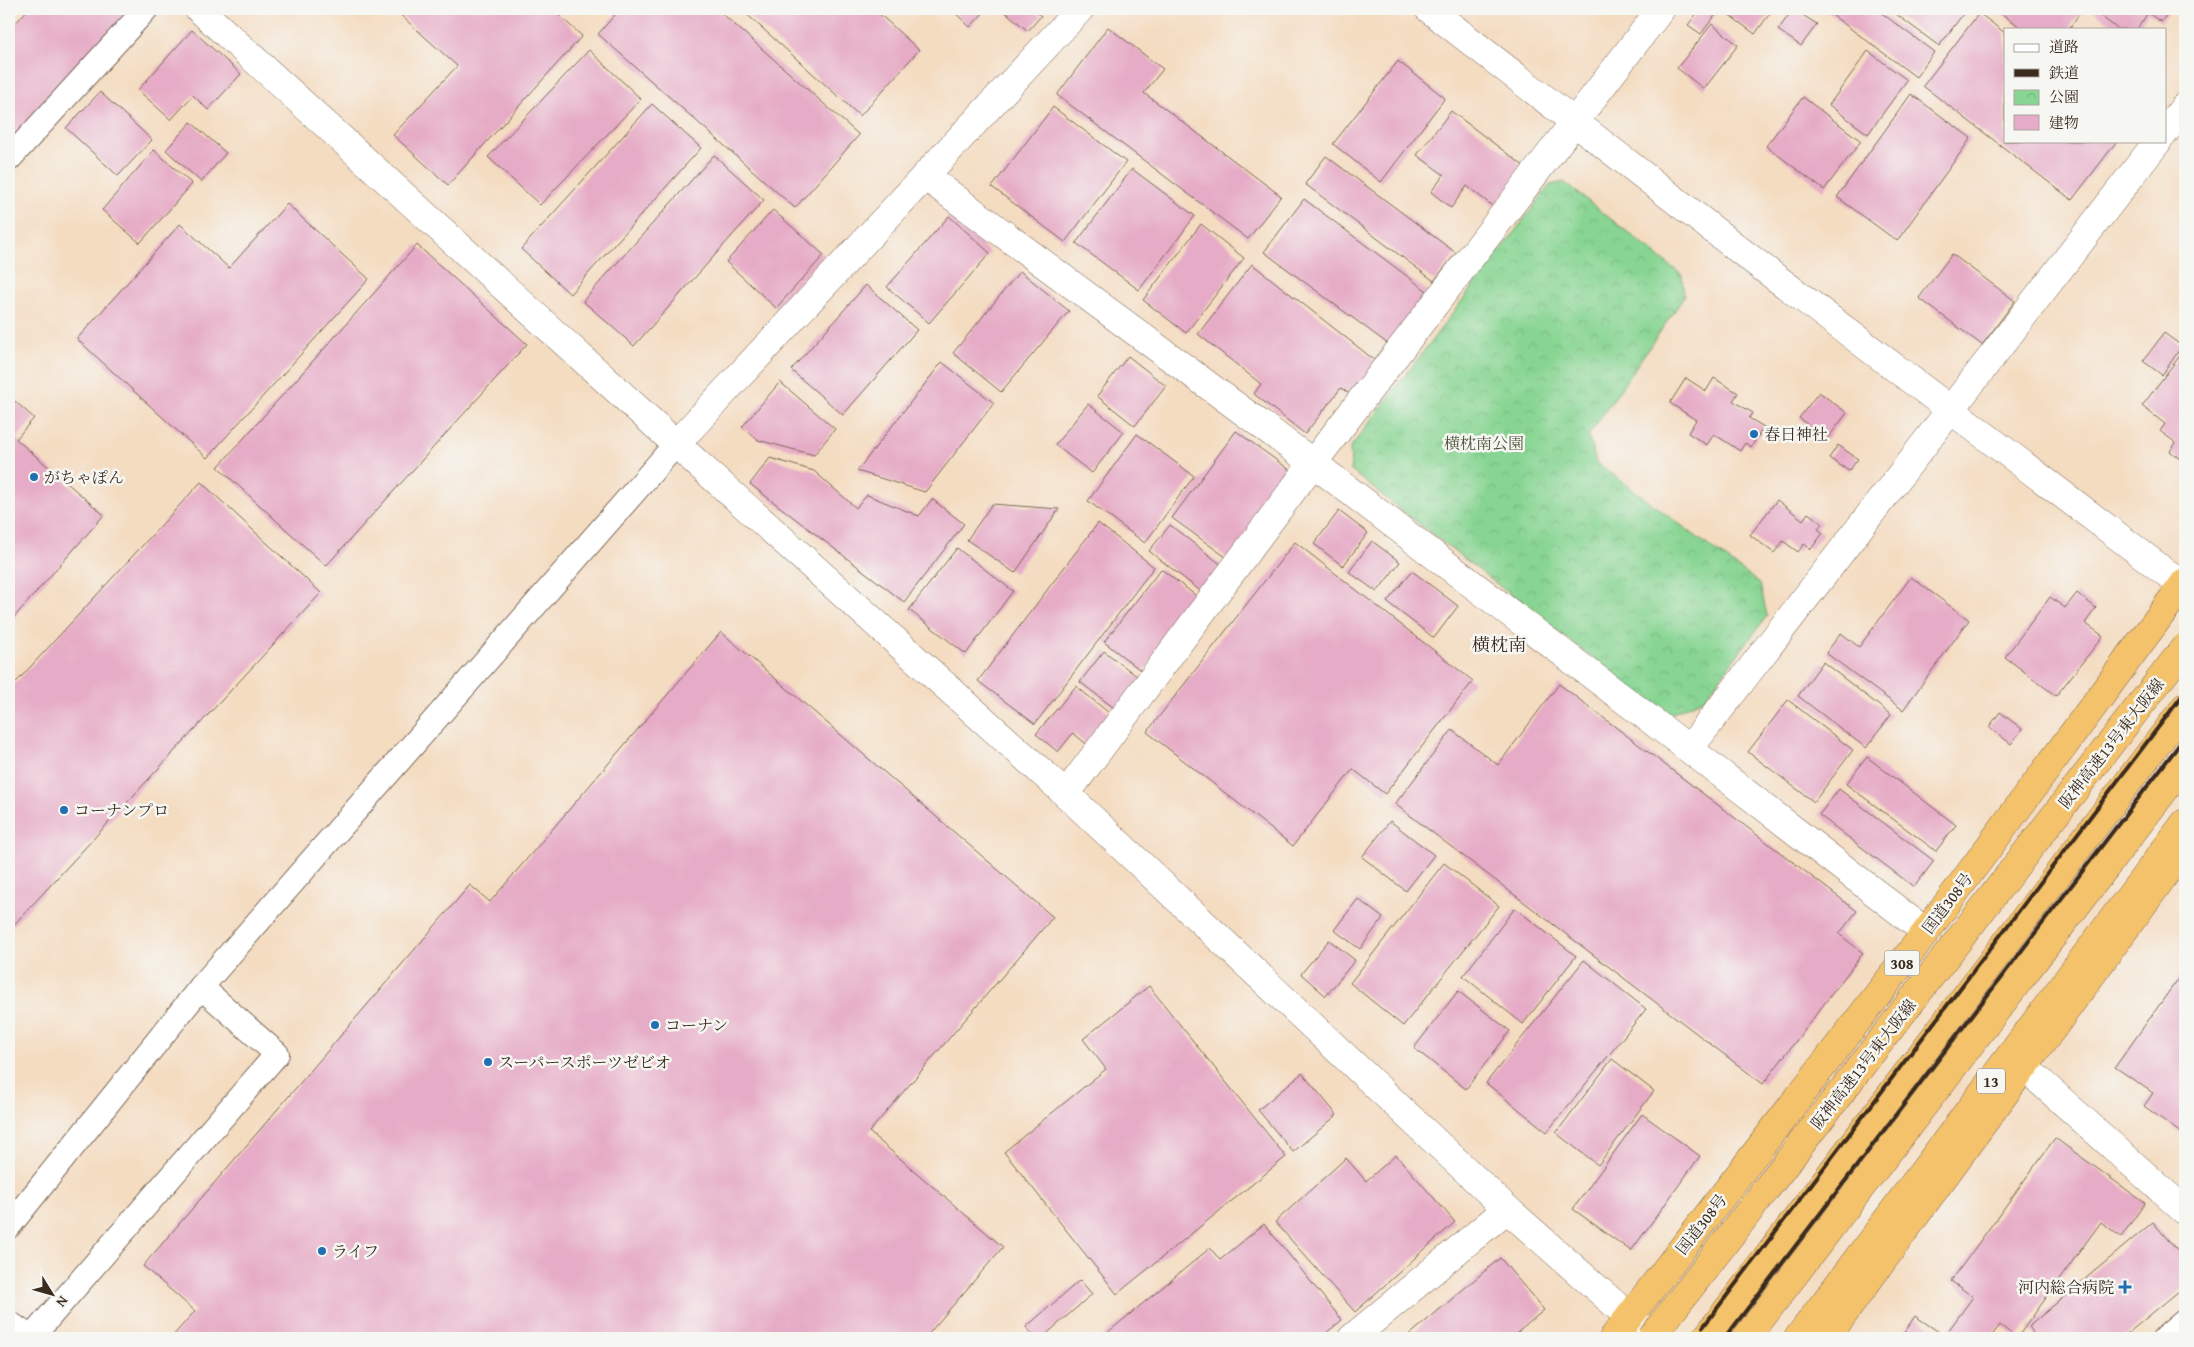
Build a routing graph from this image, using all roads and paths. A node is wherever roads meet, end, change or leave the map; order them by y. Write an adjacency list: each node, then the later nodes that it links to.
1 (146, 9): 10 (lane)
2 (199, 9): 13 (street)
3 (1080, 9): 11 (street)
4 (1429, 9): 7 (street)
5 (1661, 9): 7 (street)
6 (2185, 106): 8 (street)
7 (1574, 123): 12 (street); 14 (street)
8 (2166, 131)
9 (2157, 142): 12 (street)
10 (9, 159)
11 (925, 176): 13 (street); 14 (street)
12 (1951, 408): 15 (street); 18 (street)
13 (676, 444): 20 (street); 24 (lane)
14 (1314, 463): 18 (street); 20 (street)
15 (2185, 585): 23 (highway, 国道308号 / 308)
16 (2185, 647): 35 (highway, 阪神高速13号東大阪線, bridge)
17 (2185, 707): 36 (highway)
18 (1689, 749): 23 (street)
19 (2185, 763): 37 (highway)
20 (1066, 794): 26 (street)
21 (2185, 823): 38 (highway, 13)
22 (2185, 847): 25 (highway)
23 (1926, 932): 29 (highway, 国道308号 / 308)
24 (200, 987): 28 (lane); 32 (lane)
25 (2024, 1067): 27 (street); 39 (highway)
26 (1507, 1209): 29 (street); 33 (street)
27 (2185, 1211)
28 (9, 1226)
29 (1630, 1316): 34 (highway, 国道308号 / 308); 35 (street)
30 (2185, 1321): 40 (lane)
31 (9, 1322): 32 (lane)
32 (31, 1338)
33 (1352, 1338)
34 (1613, 1338)
35 (1652, 1338)
36 (1706, 1338)
37 (1746, 1338)
38 (1798, 1338)
39 (1826, 1338)
40 (2165, 1338)

